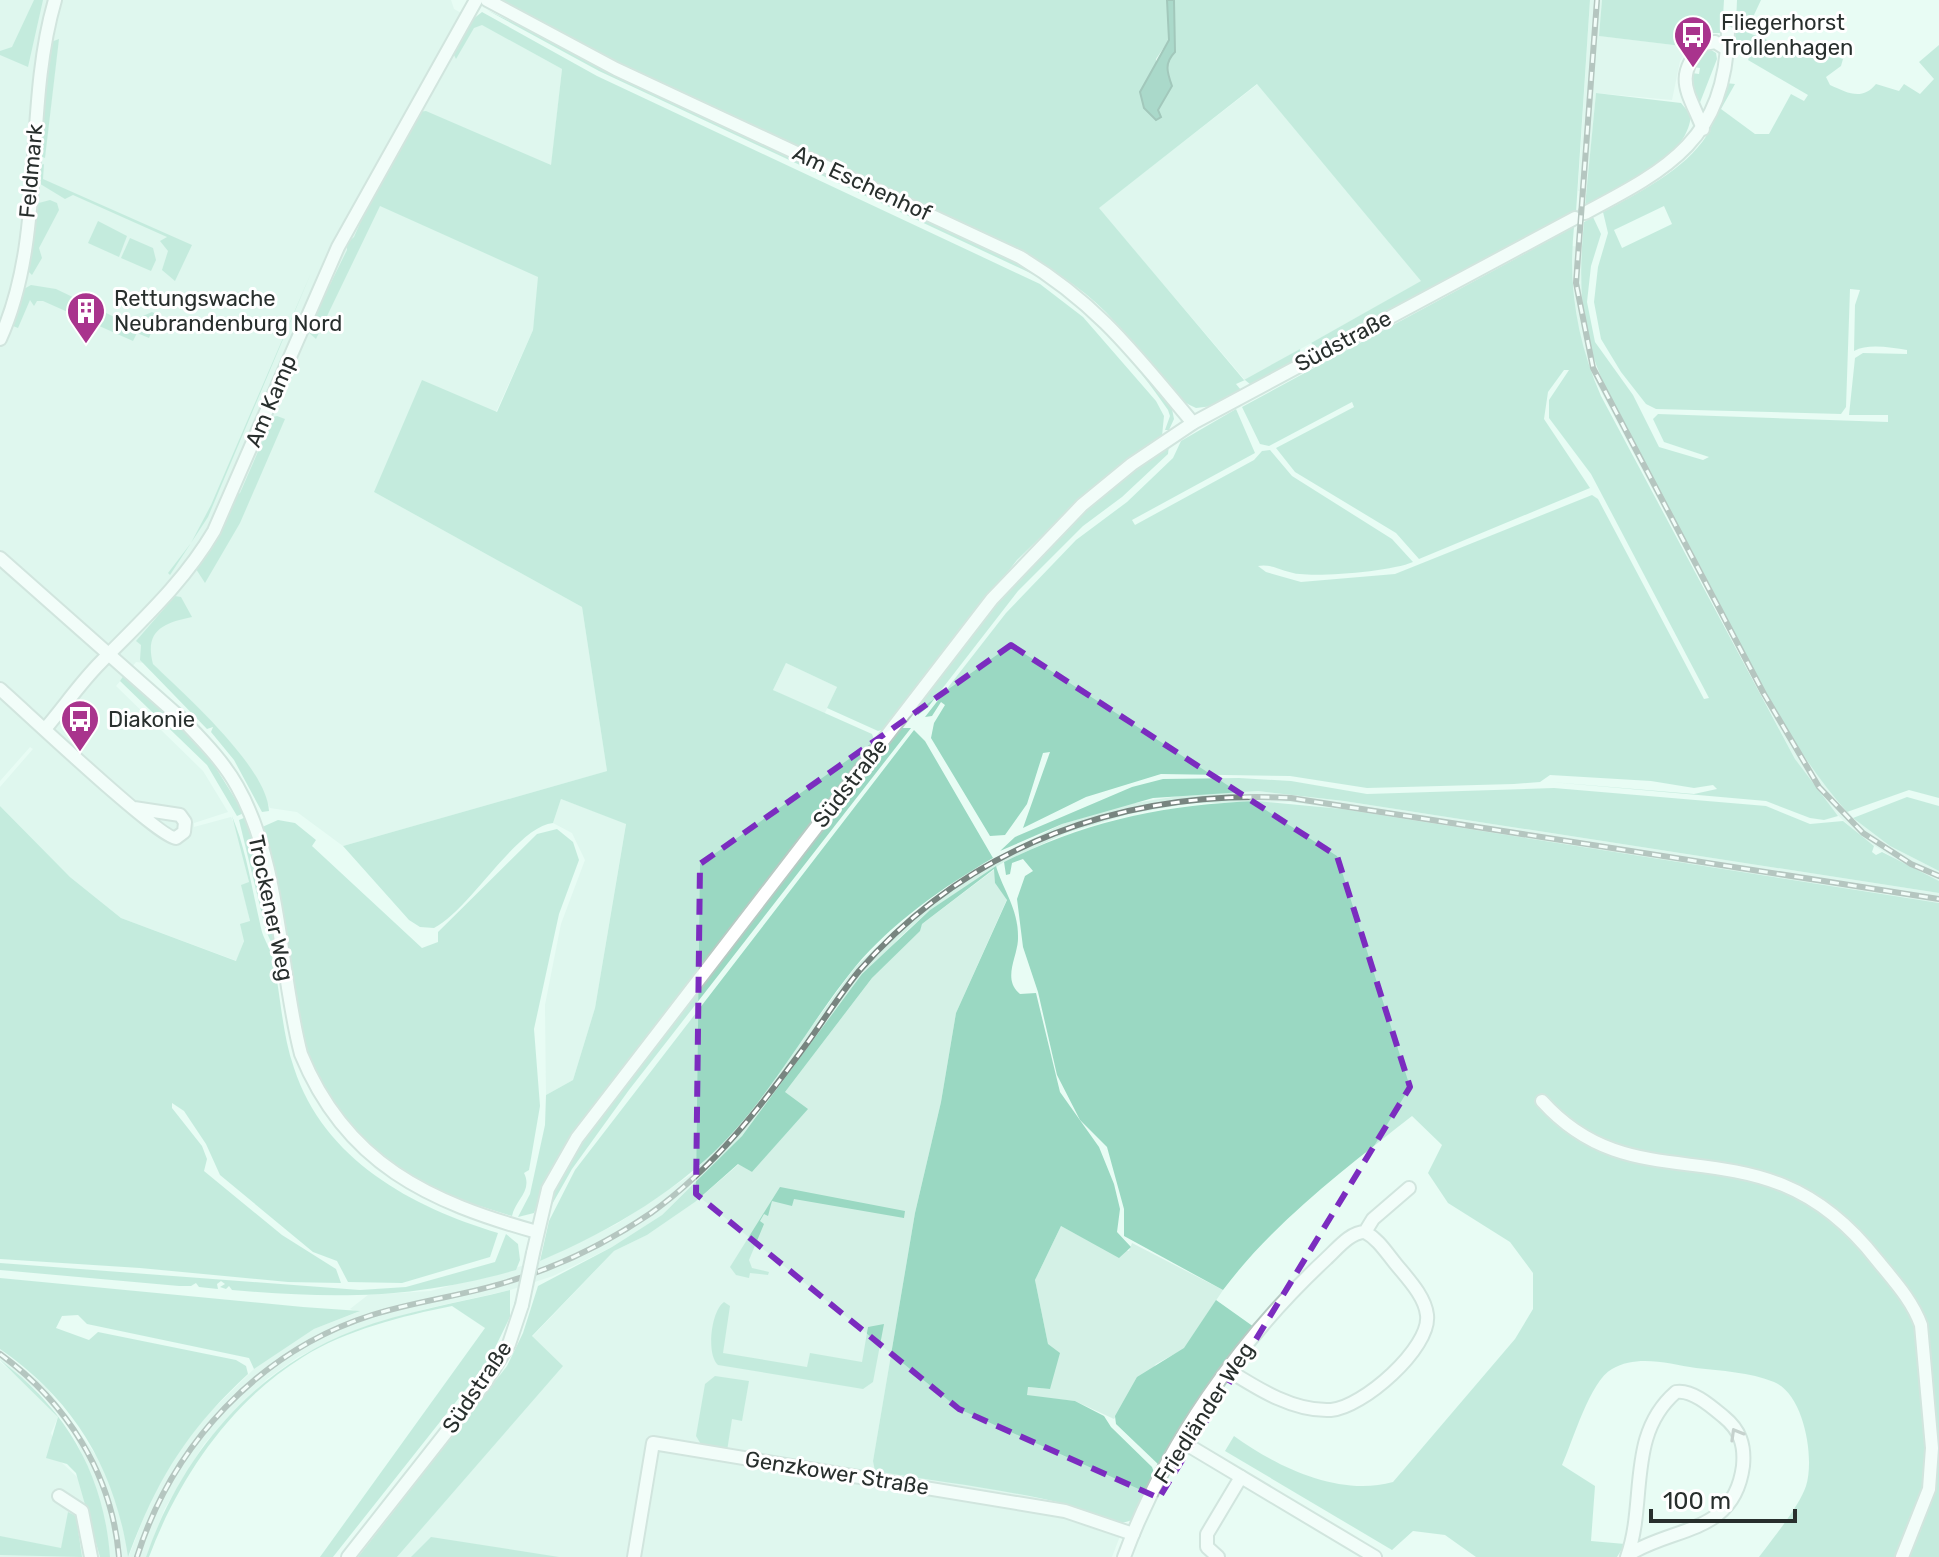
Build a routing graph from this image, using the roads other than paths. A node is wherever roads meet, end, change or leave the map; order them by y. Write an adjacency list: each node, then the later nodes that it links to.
1 (55, 0): 7 (street, Feldmark)
2 (476, 0): 10 (street, Am Kamp)
3 (487, 0): 8 (street, Am Eschenhof)
4 (1728, 32): 5 (street, Südstraße)
5 (1728, 50): 6 (street, Südstraße); 6 (street)
6 (1703, 129): 8 (street, Südstraße)
7 (0, 339)
8 (1193, 423): 16 (street, Südstraße)
9 (0, 558): 10 (street, Trockener Weg)
10 (109, 654): 12 (street, Am Kamp); 16 (street, Trockener Weg)
11 (0, 689): 12 (street)
12 (45, 729): 13 (street)
13 (134, 808)
14 (1542, 1101): 30 (street)
15 (1409, 1188): 17 (street, Friedländer Weg)
16 (537, 1232): 25 (street, Südstraße, bridge)
17 (1365, 1232): 18 (street, Friedländer Weg); 18 (street)
18 (1228, 1370): 19 (street, Friedländer Weg)
19 (1181, 1441): 20 (street); 22 (street, Friedländer Weg)
20 (1241, 1477): 28 (street); 29 (street)
21 (59, 1496): 24 (street)
22 (1133, 1534): 26 (street, Genzkower Straße); 27 (street, Friedländer Weg)
23 (1628, 1556): 23 (street, one-way to 23)
24 (91, 1557)
25 (348, 1557)
26 (634, 1557)
27 (1124, 1557)
28 (1218, 1557)
29 (1375, 1557)
30 (1902, 1557)

